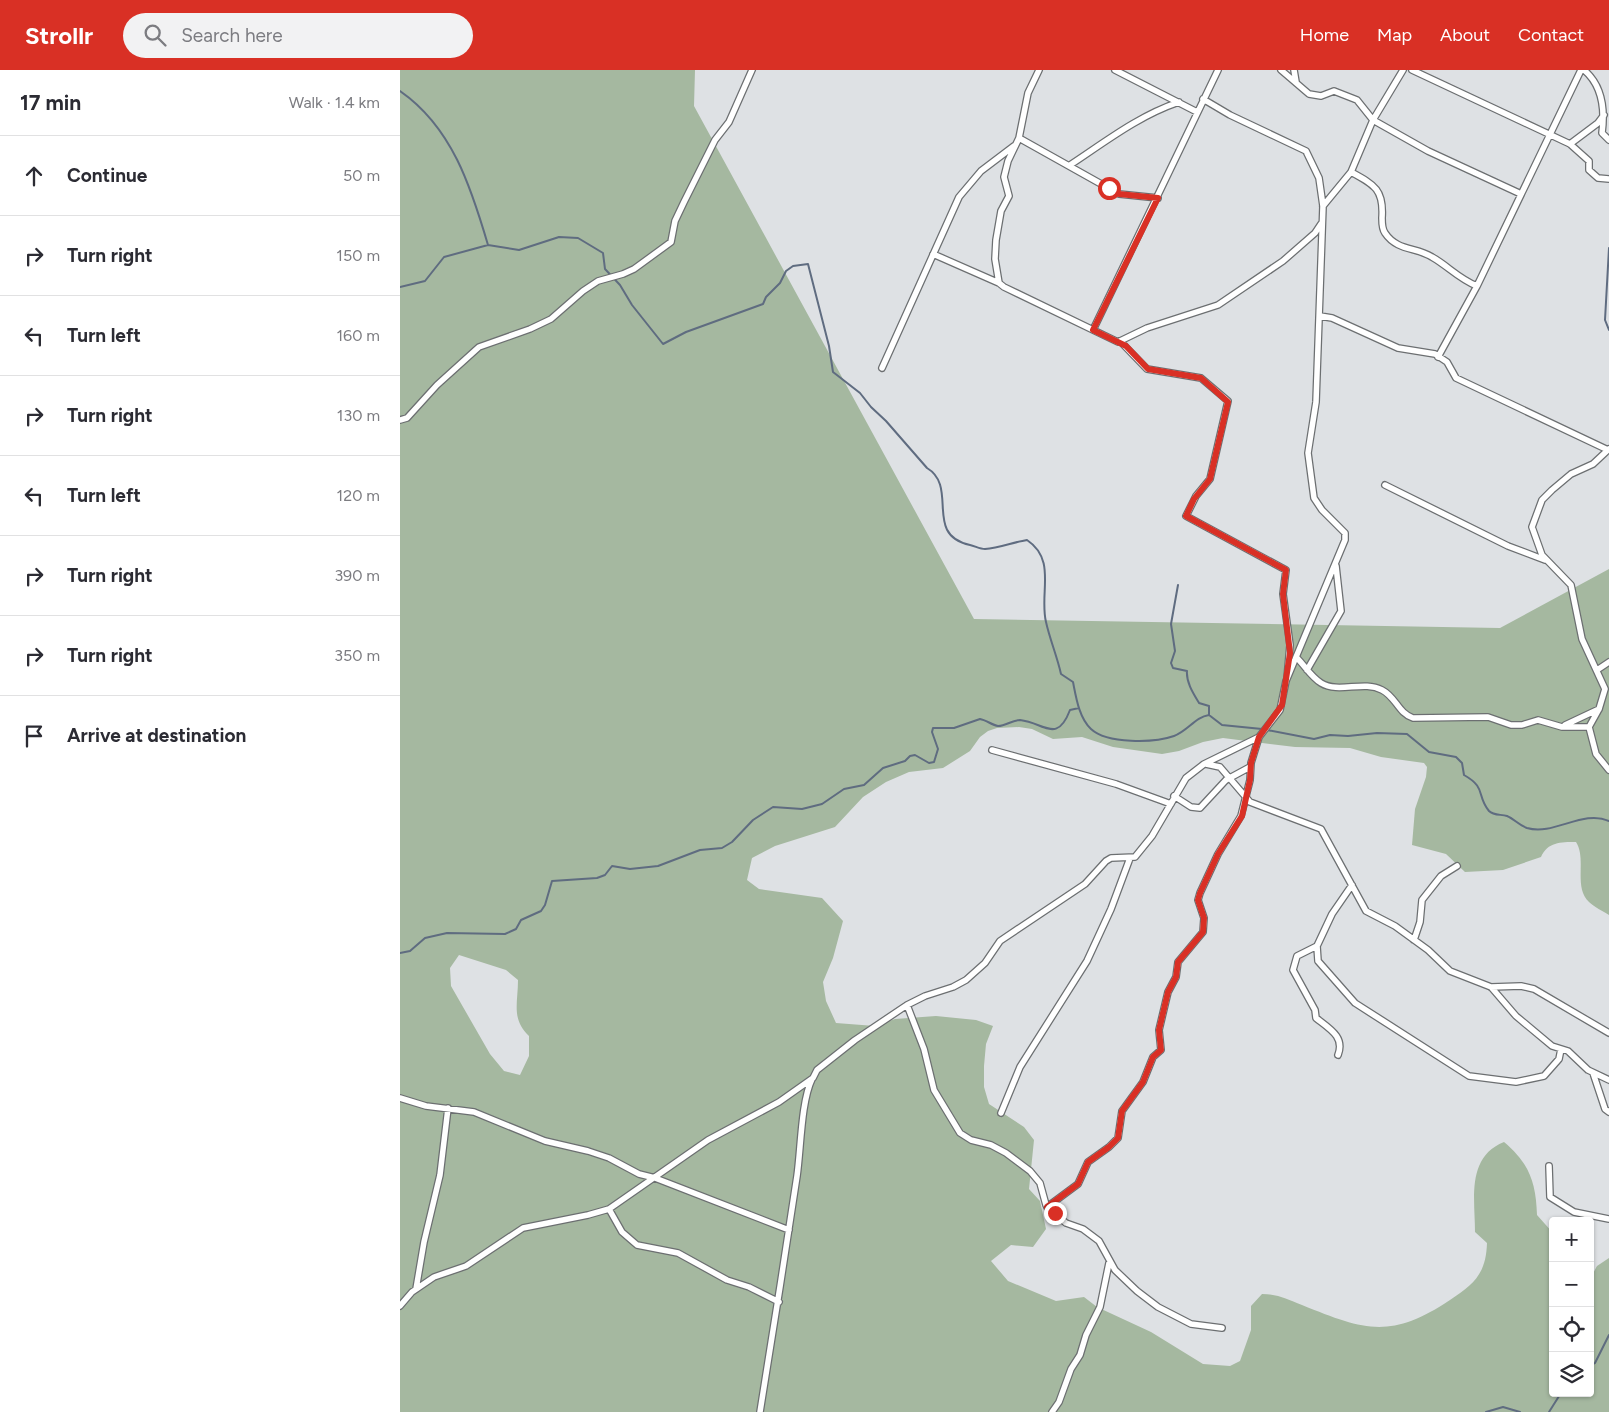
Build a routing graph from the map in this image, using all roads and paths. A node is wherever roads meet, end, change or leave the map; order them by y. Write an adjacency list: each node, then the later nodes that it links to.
1 (752, 70): 35 (street)
2 (1039, 70): 18 (street)
3 (1115, 70): 12 (street)
4 (1218, 70): 11 (street)
5 (1281, 70): 10 (street)
6 (1294, 70): 10 (street)
7 (1403, 70): 15 (street)
8 (1412, 70): 16 (street)
9 (1582, 70): 14 (street); 16 (street)
10 (1296, 82): 15 (street)
11 (1203, 99): 13 (street); 25 (street)
12 (1178, 102): 13 (street); 20 (street)
13 (1197, 112): 24 (street)
14 (1605, 114): 17 (street); 19 (street)
15 (1373, 120): 21 (street); 23 (street)
16 (1552, 135): 19 (street); 23 (street)
17 (1609, 140)
18 (1018, 141): 20 (street); 27 (street); 28 (street)
19 (1570, 144): 22 (street)
20 (1070, 165): 24 (street)
21 (1351, 172): 25 (street); 29 (street)
22 (1609, 179)
23 (1521, 194): 29 (street)
24 (1158, 198): 31 (street)
25 (1323, 206): 26 (street)
26 (1322, 224): 30 (street); 32 (street)
27 (933, 254): 28 (street); 34 (street)
28 (999, 283): 31 (street)
29 (1477, 286): 33 (street)
30 (1320, 316): 33 (street); 39 (street)
31 (1093, 330): 32 (street)
32 (1120, 341): 44 (street)
33 (1438, 357): 36 (street)
34 (882, 368)
35 (400, 420)
36 (1608, 449): 38 (street)
37 (1385, 484): 38 (street)
38 (1547, 561): 43 (street)
39 (1336, 564): 40 (street); 42 (street)
40 (1297, 658): 42 (street); 44 (street)
41 (1609, 662): 43 (street)
42 (1308, 670): 46 (street)
43 (1597, 670): 45 (street)
44 (1286, 681): 48 (street)
45 (1599, 709): 46 (street); 47 (street)
46 (1562, 726): 47 (street)
47 (1589, 727): 52 (street)
48 (1259, 737): 50 (street); 51 (street)
49 (992, 750): 56 (street)
50 (1204, 764): 53 (street); 54 (street)
51 (1250, 767): 53 (street); 55 (street)
52 (1609, 770)
53 (1230, 778): 54 (street); 55 (street)
54 (1174, 796): 56 (street)
55 (1246, 800): 59 (street); 76 (street)
56 (1170, 804): 57 (street)
57 (1130, 858): 63 (street); 72 (street)
58 (1457, 866): 60 (street)
59 (1352, 886): 60 (street); 61 (street)
60 (1414, 940): 62 (street)
61 (1317, 946): 65 (street); 66 (street)
62 (1491, 987): 64 (street); 65 (street)
63 (906, 1005): 68 (street); 76 (street)
64 (1609, 1033)
65 (1561, 1049): 67 (street)
66 (1338, 1056)
67 (1594, 1073): 69 (street); 73 (street)
68 (813, 1078): 75 (street); 79 (street)
69 (1609, 1080)
70 (400, 1098): 71 (street)
71 (448, 1108): 75 (street); 81 (street)
72 (1001, 1112)
73 (1609, 1112)
74 (1549, 1166): 78 (street)
75 (655, 1178): 77 (street); 79 (street)
76 (1047, 1207): 80 (street)
77 (609, 1209): 81 (street); 82 (street)
78 (1609, 1219)
79 (789, 1230): 82 (street)
80 (1109, 1263): 84 (street); 86 (street)
81 (416, 1288): 83 (street)
82 (779, 1302): 85 (street)
83 (400, 1306)
84 (1222, 1328)
85 (760, 1412)
86 (1052, 1412)

